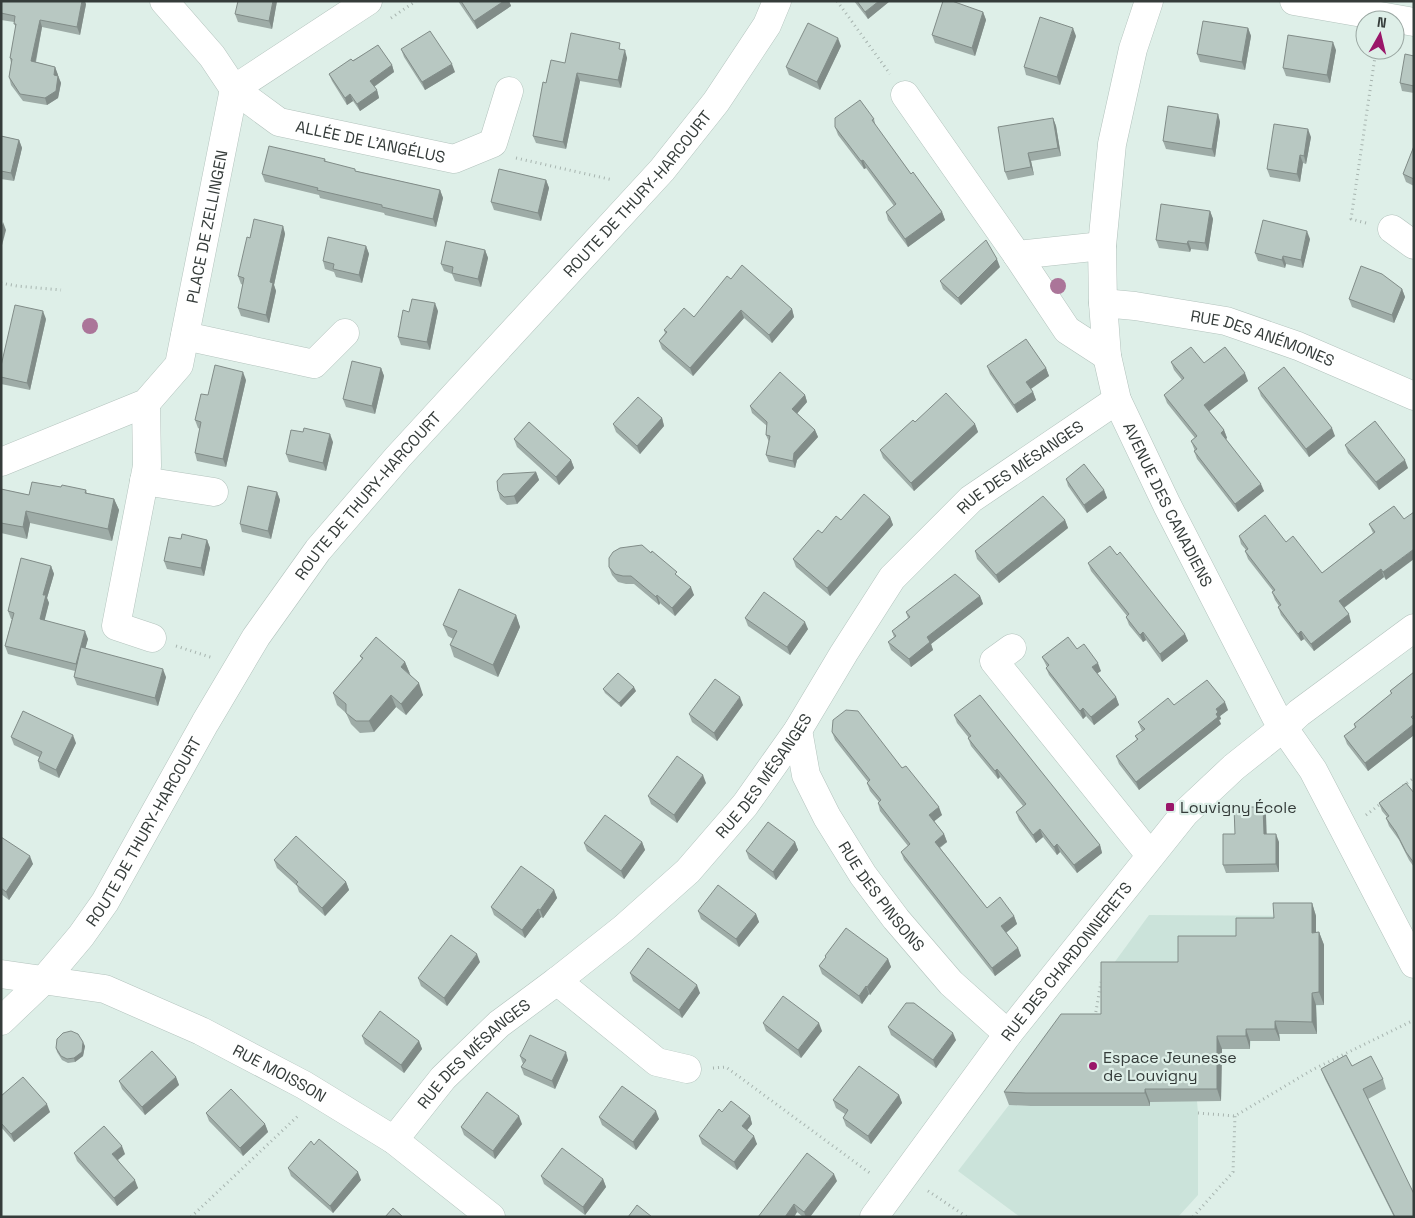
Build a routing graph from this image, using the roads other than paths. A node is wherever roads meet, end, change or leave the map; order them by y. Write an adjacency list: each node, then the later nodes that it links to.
1 (368, 1): 8 (street)
2 (777, 1): 33 (street, ROUTE DE THURY-HARCOURT)
3 (1149, 1): 13 (street, AVENUE DES CANADIENS)
4 (1294, 1): 6 (street)
5 (166, 2): 8 (street)
6 (1385, 9): 7 (street)
7 (1414, 22)
8 (234, 89): 9 (street, ALLÉE DE L'ANGÉLUS); 17 (street, PLACE DE ZELLINGEN)
9 (508, 91)
10 (905, 95): 14 (street)
11 (1392, 230): 12 (street)
12 (1414, 245)
13 (1102, 246): 14 (street); 15 (street, AVENUE DES CANADIENS)
14 (1017, 255): 18 (street)
15 (1103, 303): 18 (street, AVENUE DES CANADIENS); 19 (street, RUE DES ANÉMONES)
16 (345, 333): 17 (street)
17 (185, 336): 21 (street, PLACE DE ZELLINGEN)
18 (1107, 356): 20 (street, AVENUE DES CANADIENS)
19 (1414, 396)
20 (1117, 400): 28 (street, AVENUE DES CANADIENS); 29 (street, RUE DES MÉSANGES)
21 (146, 403): 22 (street); 23 (street)
22 (1, 462)
23 (144, 481): 24 (street); 26 (street)
24 (214, 492)
25 (1414, 628): 28 (street, RUE DES CHARDONNERETS)
26 (152, 638)
27 (1012, 648): 30 (street)
28 (1283, 728): 30 (street, RUE DES CHARDONNERETS); 31 (street, AVENUE DES CANADIENS)
29 (798, 730): 34 (street, RUE DES MÉSANGES); 36 (street, RUE DES PINSONS)
30 (1150, 855): 36 (street, RUE DES CHARDONNERETS)
31 (1414, 964)
32 (1, 974): 33 (street, RUE MOISSON)
33 (43, 981): 35 (street, ROUTE DE THURY-HARCOURT); 38 (street, RUE MOISSON)
34 (557, 981): 37 (street); 38 (street, RUE DES MÉSANGES)
35 (1, 1021)
36 (1008, 1034): 40 (street, RUE DES CHARDONNERETS)
37 (687, 1069)
38 (394, 1140): 39 (street, RUE MOISSON)
39 (491, 1217)
40 (874, 1217)

